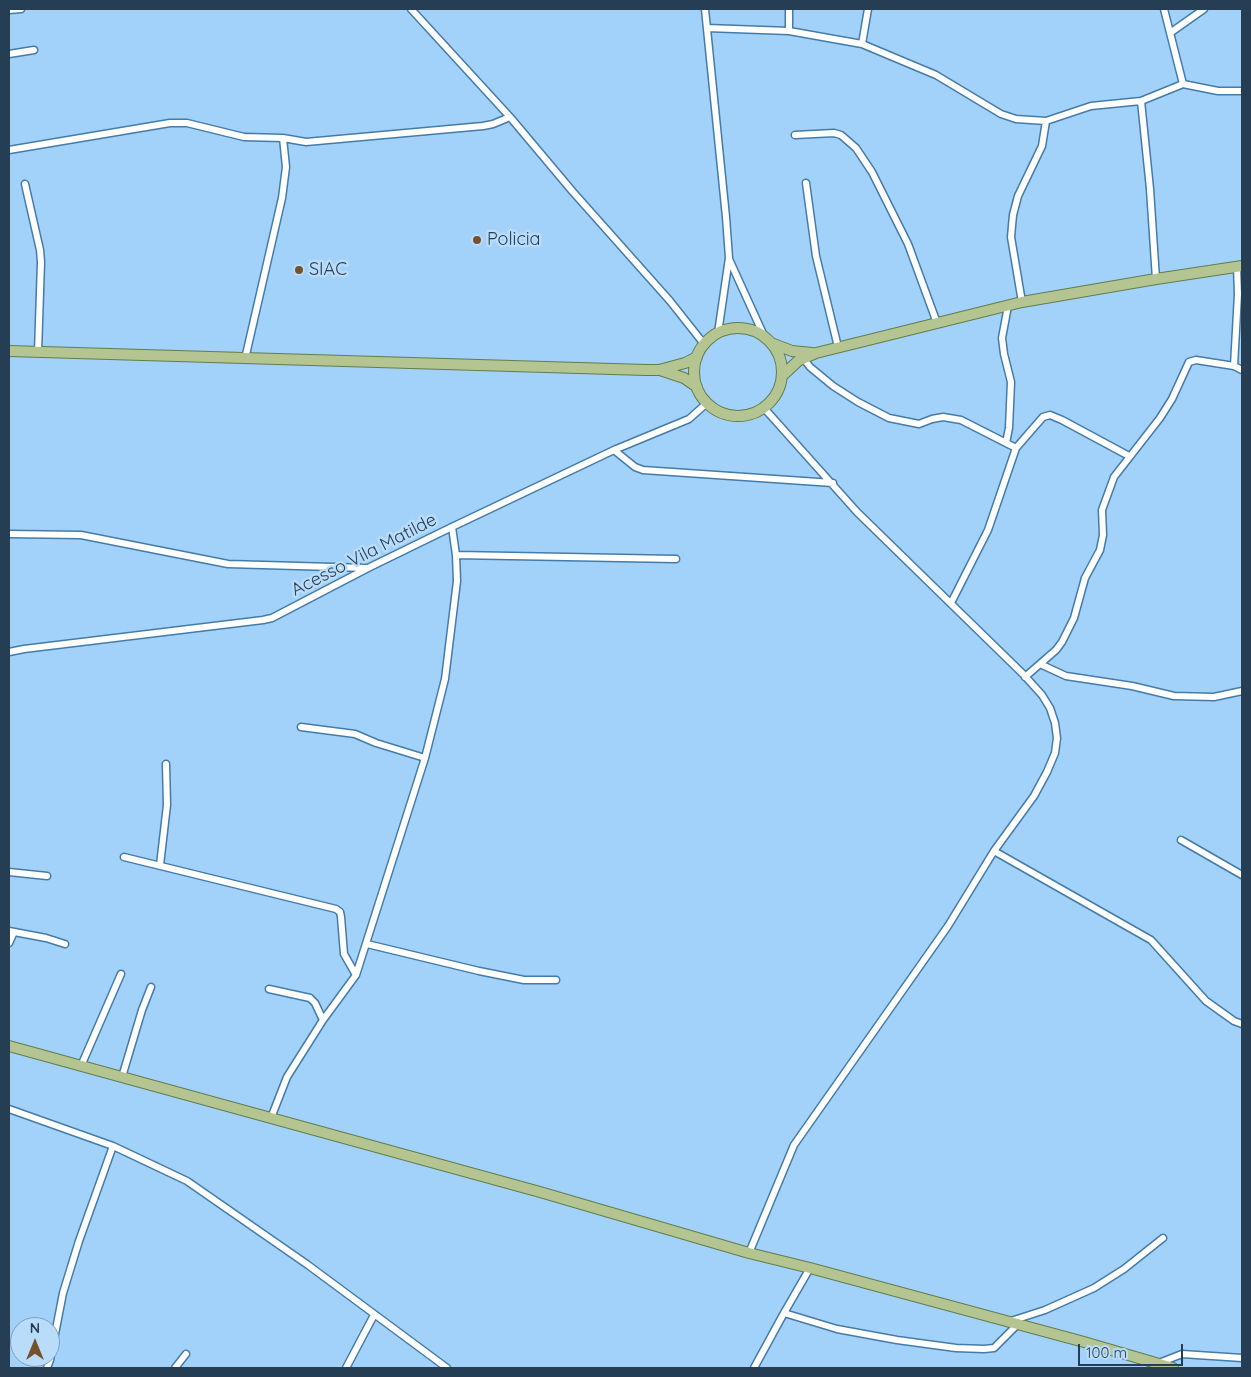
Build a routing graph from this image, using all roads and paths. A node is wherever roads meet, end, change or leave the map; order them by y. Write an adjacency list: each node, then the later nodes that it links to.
1 (21, 9): 8 (street)
2 (411, 9): 18 (street)
3 (705, 9): 9 (street)
4 (789, 9): 10 (street)
5 (868, 9): 12 (street)
6 (1164, 9): 11 (street)
7 (1204, 9): 11 (street)
8 (9, 10)
9 (707, 28): 10 (street); 25 (street)
10 (789, 31): 12 (street)
11 (1170, 33): 15 (street)
12 (862, 44): 19 (street)
13 (34, 50): 14 (street)
14 (9, 54)
15 (1183, 84): 16 (street); 17 (street)
16 (1242, 91)
17 (1141, 101): 19 (street); 27 (street)
18 (510, 117): 21 (street); 33 (street)
19 (1046, 121): 28 (street)
20 (794, 135): 30 (street)
21 (283, 138): 22 (street); 40 (street)
22 (9, 150)
23 (25, 184): 36 (street)
24 (806, 184): 34 (street)
25 (729, 258): 31 (street); 32 (street)
26 (1240, 267): 27 (main road); 41 (street)
27 (1156, 279): 28 (main road)
28 (1022, 302): 29 (main road)
29 (1008, 306): 30 (main road); 48 (street)
30 (937, 323): 34 (main road)
31 (718, 333): 32 (main road); 33 (main road)
32 (768, 340): 37 (main road); 44 (main road)
33 (704, 344): 38 (main road)
34 (838, 347): 37 (main road)
35 (9, 351): 36 (main road)
36 (38, 352): 40 (main road)
37 (816, 353): 39 (main road)
38 (697, 357): 42 (main road); 45 (main road)
39 (803, 358): 44 (main road); 48 (street)
40 (245, 359): 42 (main road)
41 (1234, 366): 43 (street); 51 (street)
42 (659, 370): 45 (main road)
43 (1242, 370)
44 (782, 376): 47 (main road)
45 (697, 387): 46 (main road)
46 (707, 403): 47 (main road); 50 (street, Acesso Vila Matilde)
47 (764, 408): 52 (street)
48 (1006, 443): 49 (street)
49 (1016, 448): 51 (street); 58 (street)
50 (614, 450): 52 (street); 53 (street, Acesso Vila Matilde)
51 (1130, 456): 60 (street)
52 (833, 483): 58 (street)
53 (452, 527): 55 (street); 57 (street, Acesso Vila Matilde)
54 (9, 534): 57 (street)
55 (456, 555): 56 (street); 64 (street)
56 (676, 559)
57 (368, 568): 59 (street, Acesso Vila Matilde)
58 (951, 603): 61 (street)
59 (9, 652)
60 (1040, 664): 61 (street); 62 (street)
61 (1026, 677): 67 (street)
62 (1242, 691)
63 (301, 727): 64 (street)
64 (425, 758): 76 (street)
65 (166, 764): 69 (street)
66 (1181, 840): 71 (street)
67 (994, 851): 83 (street); 91 (street)
68 (124, 857): 69 (street)
69 (160, 865): 78 (street)
70 (9, 872): 72 (street)
71 (1242, 875)
72 (47, 876)
73 (11, 932): 74 (street); 75 (street)
74 (9, 943)
75 (65, 944)
76 (367, 944): 78 (street); 79 (street)
77 (121, 974): 85 (street)
78 (356, 975): 82 (street)
79 (556, 980)
80 (151, 987): 86 (street)
81 (269, 989): 82 (street)
82 (323, 1020): 88 (street)
83 (1242, 1024)
84 (9, 1046): 85 (main road)
85 (81, 1066): 86 (main road)
86 (122, 1077): 88 (main road)
87 (9, 1109): 89 (street)
88 (270, 1118): 91 (main road)
89 (113, 1146): 94 (street); 99 (street)
90 (1162, 1238): 95 (street)
91 (749, 1253): 92 (main road)
92 (810, 1268): 93 (street); 95 (main road)
93 (784, 1313): 95 (street); 103 (street)
94 (374, 1315): 101 (street); 102 (street)
95 (1014, 1323): 98 (main road)
96 (186, 1354): 100 (street)
97 (1242, 1358): 98 (street)
98 (1159, 1363): 104 (main road)
99 (47, 1368)
100 (175, 1368)
101 (346, 1368)
102 (447, 1368)
103 (754, 1368)
104 (1173, 1368)

